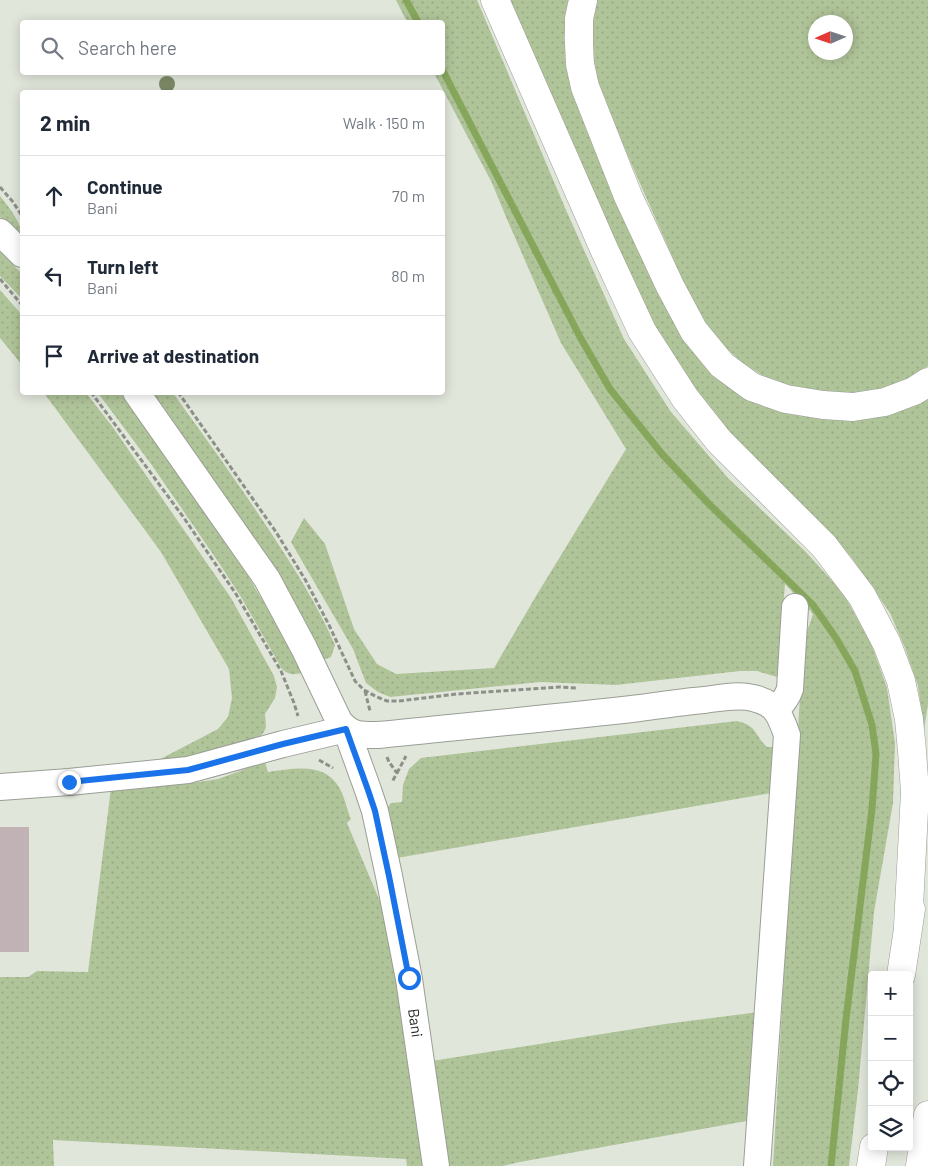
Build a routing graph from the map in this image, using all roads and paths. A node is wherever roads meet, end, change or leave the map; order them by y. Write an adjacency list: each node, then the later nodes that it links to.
1 (495, 0): 24 (highway)
2 (583, 0): 9 (highway)
3 (0, 187): 4 (path)
4 (20, 213)
5 (0, 232): 6 (street)
6 (20, 252)
7 (0, 280): 8 (path)
8 (20, 303)
9 (928, 382)
10 (93, 395): 16 (path)
11 (138, 395): 19 (street, Bani)
12 (180, 395): 14 (path)
13 (795, 607): 18 (street)
14 (364, 690): 15 (path); 17 (path)
15 (457, 694)
16 (294, 703)
17 (369, 708)
18 (776, 710): 19 (street); 29 (street)
19 (346, 729): 22 (street); 28 (street, Bani)
20 (389, 762): 21 (path)
21 (384, 786)
22 (0, 787)
23 (928, 809): 24 (highway)
24 (908, 926): 25 (highway)
25 (902, 971)
26 (928, 1115): 31 (highway)
27 (873, 1151): 30 (highway)
28 (436, 1166)
29 (758, 1166)
30 (871, 1166)
31 (920, 1166)

